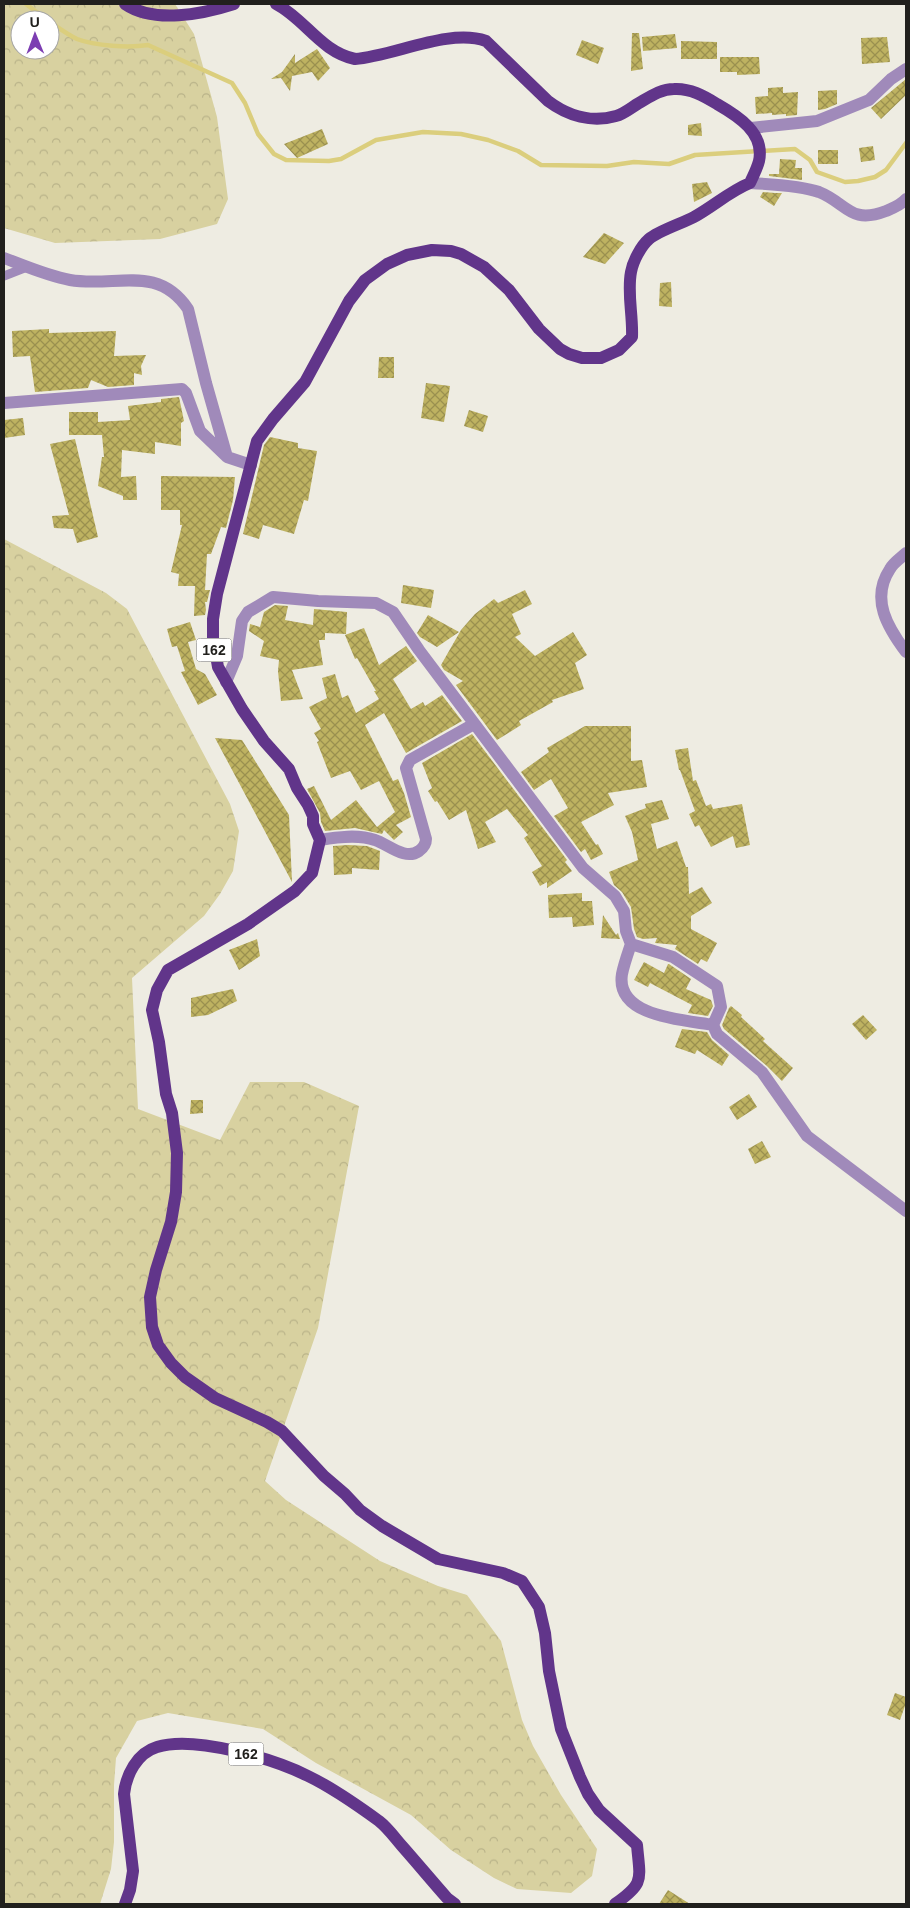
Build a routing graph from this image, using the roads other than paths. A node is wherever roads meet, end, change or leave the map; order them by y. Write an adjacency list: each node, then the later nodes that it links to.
1 (126, 4): 2 (main road)
2 (234, 4)
3 (276, 4): 5 (main road)
4 (906, 69): 5 (street)
5 (751, 128): 6 (main road)
6 (750, 183): 7 (street); 13 (main road, 162)
7 (906, 200)
8 (4, 258): 9 (street)
9 (27, 267): 10 (lane); 12 (street)
10 (4, 276)
11 (4, 403): 12 (street)
12 (227, 457): 13 (street)
13 (251, 465): 16 (main road, 162)
14 (906, 553): 15 (street)
15 (906, 652)
16 (226, 682): 17 (street); 18 (main road, 162)
17 (474, 724): 18 (street); 19 (street)
18 (320, 840): 24 (main road)
19 (631, 944): 20 (street); 20 (street)
20 (713, 1024): 21 (street)
21 (906, 1211)
22 (125, 1904): 23 (main road, 162)
23 (455, 1904)
24 (615, 1904)

